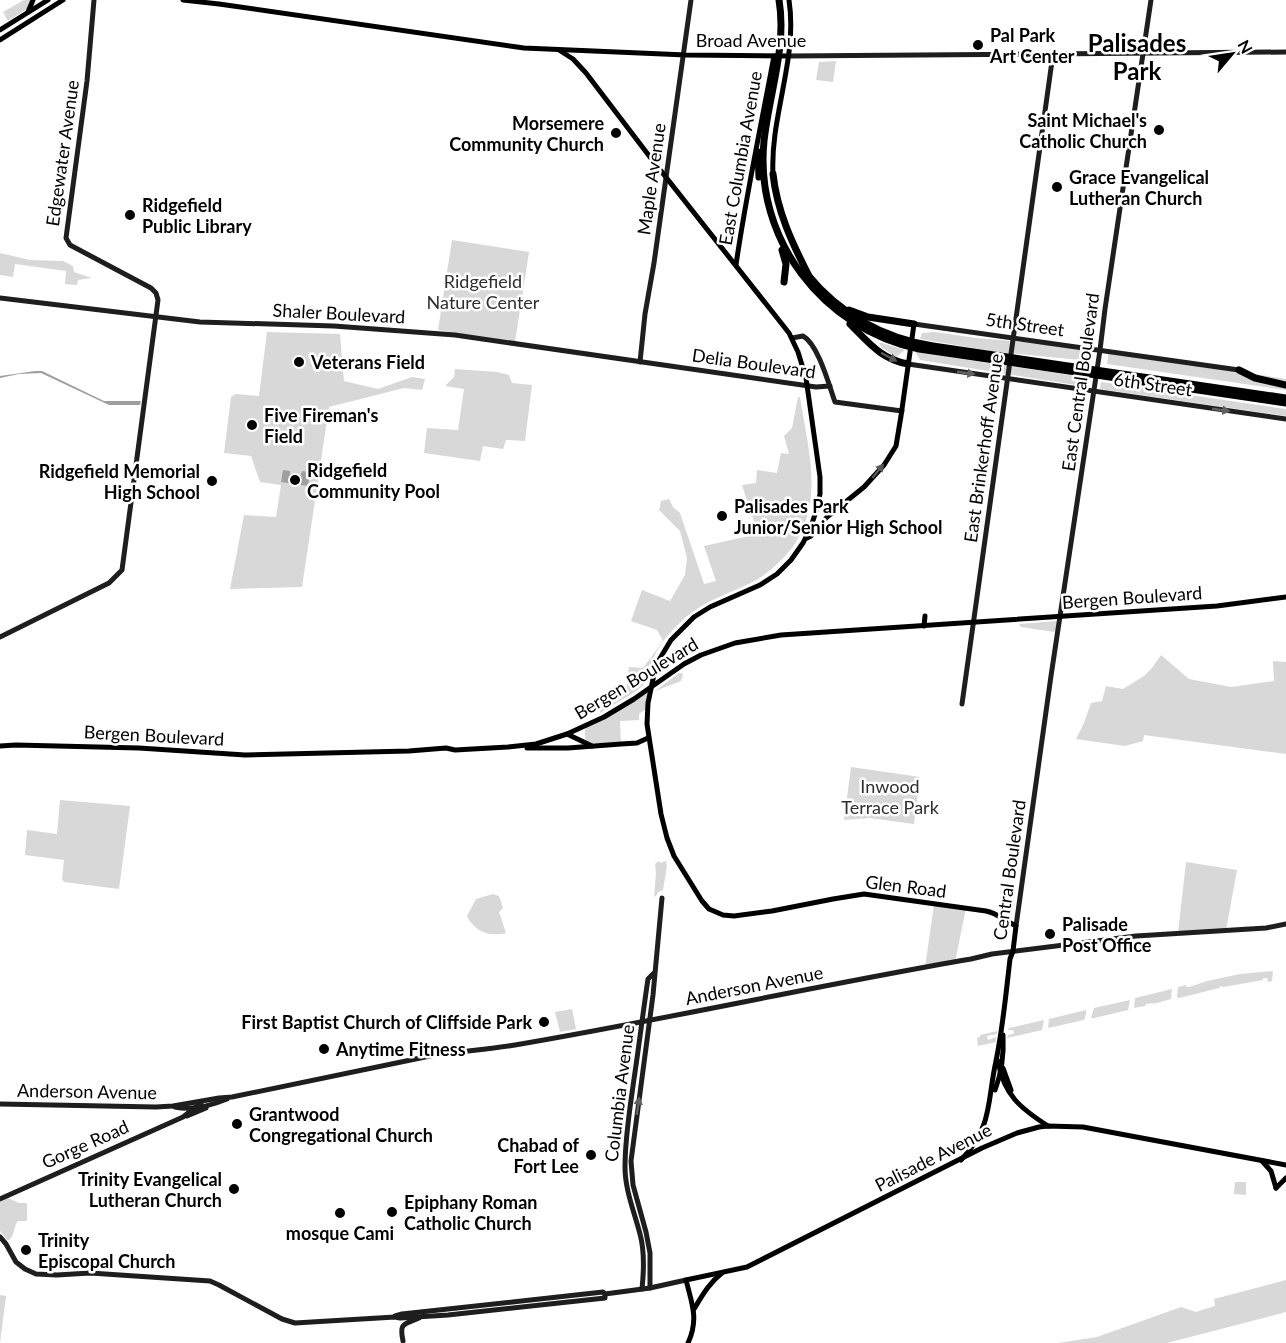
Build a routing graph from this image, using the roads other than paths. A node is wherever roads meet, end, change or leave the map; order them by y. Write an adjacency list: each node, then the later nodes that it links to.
1 (33, 0): 13 (main road)
2 (48, 0): 13 (main road)
3 (63, 0): 16 (main road)
4 (94, 0): 36 (main road, Edgewater Avenue)
5 (183, 0): 12 (main road, Broad Avenue)
6 (207, 0): 12 (main road, Broad Avenue)
7 (691, 0): 22 (main road, Maple Avenue)
8 (775, 0): 23 (highway)
9 (782, 0): 30 (highway); 32 (highway)
10 (789, 0): 24 (main road)
11 (1151, 0): 20 (main road, East Central Boulevard)
12 (219, 4): 18 (main road, Broad Avenue)
13 (28, 12): 14 (main road)
14 (14, 21): 15 (main road); 16 (main road)
15 (0, 30)
16 (14, 32): 17 (main road)
17 (0, 40)
18 (559, 50): 22 (main road, Broad Avenue); 27 (main road)
19 (1286, 52): 20 (main road, Broad Avenue)
20 (1144, 53): 21 (main road, Broad Avenue); 41 (main road, East Central Boulevard)
21 (1053, 54): 24 (main road, Broad Avenue); 39 (main road, East Brinkerhoff Avenue)
22 (683, 55): 23 (main road, Broad Avenue); 27 (main road, Maple Avenue)
23 (775, 56): 24 (main road, Broad Avenue); 25 (main road, East Columbia Avenue)
24 (787, 56): 26 (main road)
25 (761, 128): 28 (highway); 29 (main road, East Columbia Avenue)
26 (773, 174): 30 (highway)
27 (666, 177): 29 (main road); 42 (main road, Maple Avenue)
28 (782, 250): 31 (highway); 32 (highway)
29 (736, 265): 38 (main road)
30 (810, 277): 34 (highway)
31 (784, 282)
32 (814, 290): 35 (highway)
33 (0, 298): 36 (main road, Shaler Boulevard)
34 (836, 303): 37 (highway); 40 (highway)
35 (840, 314): 40 (highway); 43 (highway, one-way to 43)
36 (156, 317): 42 (main road, Shaler Boulevard); 61 (main road)
37 (914, 324): 39 (main road, 5th Street); 43 (main road)
38 (792, 338): 48 (main road); 55 (main road)
39 (1014, 338): 41 (main road, 5th Street); 46 (main road, East Brinkerhoff Avenue)
40 (907, 343): 49 (highway)
41 (1101, 350): 45 (main road, 5th Street); 50 (main road, East Central Boulevard)
42 (640, 362): 44 (main road, Shaler Boulevard)
43 (908, 364): 46 (main road, 6th Street, one-way to 46); 53 (main road)
44 (675, 367): 48 (main road, Delia Boulevard)
45 (1239, 370): 47 (highway)
46 (1008, 378): 50 (main road, 6th Street); 59 (main road, East Brinkerhoff Avenue)
47 (1286, 385)
48 (830, 386): 53 (main road)
49 (1207, 389): 51 (highway); 52 (highway)
50 (1095, 391): 54 (main road, 6th Street, one-way to 54); 58 (main road, East Central Boulevard)
51 (1286, 398)
52 (1286, 403)
53 (902, 411): 55 (main road, one-way to 53)
54 (1286, 419)
55 (805, 539): 66 (main road)
56 (1286, 597): 58 (main road, Bergen Boulevard)
57 (925, 616): 60 (main road)
58 (1060, 617): 59 (main road, Bergen Boulevard); 63 (main road, East Central Boulevard)
59 (974, 622): 60 (main road, Bergen Boulevard); 62 (main road, East Brinkerhoff Avenue)
60 (924, 626): 64 (main road, Bergen Boulevard)
61 (0, 638)
62 (962, 704)
63 (1047, 716): 73 (main road, Central Boulevard)
64 (585, 727): 65 (main road, Bergen Boulevard); 67 (main road)
65 (567, 735): 67 (main road); 69 (main road, Bergen Boulevard); 70 (main road)
66 (648, 738): 67 (main road, Bergen Boulevard); 73 (main road, Glen Road)
67 (590, 745): 70 (main road, Bergen Boulevard)
68 (0, 746): 69 (main road, Bergen Boulevard)
69 (508, 747): 70 (main road, Bergen Boulevard)
70 (568, 748)
71 (662, 898): 75 (main road, Columbia Avenue)
72 (1286, 924): 74 (main road, Anderson Avenue)
73 (1016, 926): 74 (main road, Central Boulevard)
74 (1013, 951): 75 (main road, Anderson Avenue); 76 (main road, Central Boulevard)
75 (646, 1021): 81 (main road, Anderson Avenue); 98 (main road, Columbia Avenue, one-way to 75); 99 (main road, Columbia Avenue)
76 (1002, 1028): 77 (main road, Central Boulevard); 78 (main road, Central Boulevard)
77 (998, 1056): 79 (main road, Central Boulevard); 80 (main road, Central Boulevard)
78 (1003, 1067): 79 (main road, Central Boulevard); 82 (main road, Central Boulevard)
79 (1000, 1075): 80 (main road, Central Boulevard); 82 (main road, Central Boulevard)
80 (992, 1094): 90 (main road, Central Boulevard)
81 (231, 1097): 83 (main road, Anderson Avenue); 85 (main road, Anderson Avenue)
82 (1016, 1099): 89 (main road, Central Boulevard)
83 (203, 1101): 86 (main road, Anderson Avenue); 87 (main road, Gorge Road)
84 (0, 1104): 86 (main road, Anderson Avenue)
85 (211, 1105): 87 (main road, Anderson Avenue); 88 (main road, Gorge Road)
86 (173, 1106): 87 (main road, Anderson Avenue)
87 (195, 1107): 88 (main road, Gorge Road)
88 (183, 1117): 94 (main road, Gorge Road)
89 (1048, 1126): 90 (main road, Palisade Avenue); 91 (main road, Palisade Avenue)
90 (961, 1160): 96 (main road, Palisade Avenue)
91 (1260, 1160): 92 (main road, Palisade Avenue); 93 (main road)
92 (1286, 1165)
93 (1286, 1178)
94 (0, 1199)
95 (0, 1237): 103 (main road, Palisade Avenue)
96 (726, 1270): 97 (main road, Palisade Avenue); 102 (main road)
97 (686, 1280): 98 (main road, Palisade Avenue); 102 (main road)
98 (650, 1288): 99 (main road, Palisade Avenue)
99 (642, 1289): 100 (main road, Palisade Avenue)
100 (605, 1294): 101 (main road, Palisade Avenue); 104 (main road, Palisade Avenue)
101 (440, 1310): 103 (main road, Palisade Avenue); 104 (main road)
102 (694, 1310): 106 (main road)
103 (394, 1317): 104 (main road, Palisade Avenue)
104 (422, 1317): 105 (main road)
105 (403, 1341)
106 (688, 1343)

